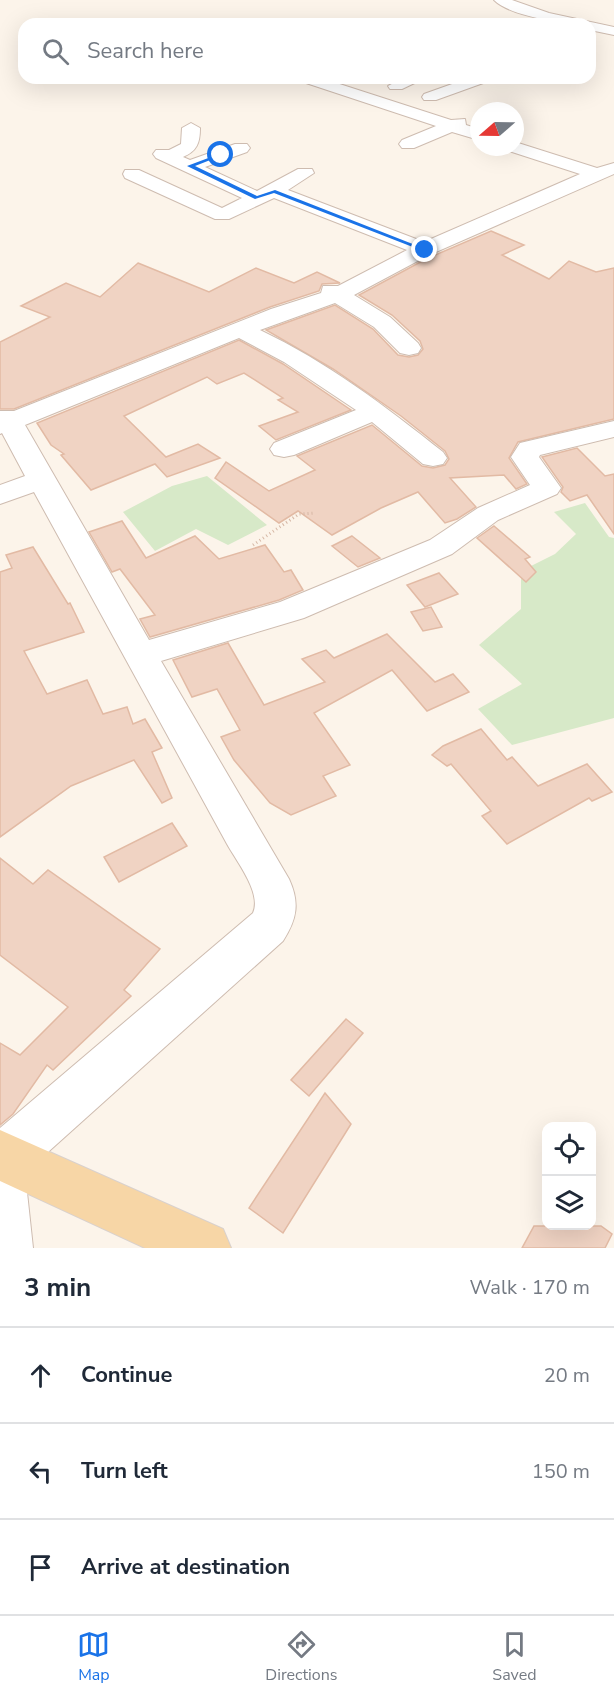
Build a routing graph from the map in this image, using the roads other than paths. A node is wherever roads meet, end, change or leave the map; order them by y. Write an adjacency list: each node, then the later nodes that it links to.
1 (500, 0): 2 (street)
2 (554, 18)
3 (596, 27): 4 (street)
4 (614, 31)
5 (324, 84): 11 (street)
6 (352, 84): 11 (street)
7 (389, 84): 10 (street)
8 (401, 84): 10 (street)
9 (466, 84): 12 (street)
10 (396, 86): 12 (street)
11 (338, 89): 15 (street)
12 (430, 97): 13 (street)
13 (470, 111)
14 (470, 114): 15 (street)
15 (451, 126): 16 (street); 17 (street)
16 (470, 132)
17 (408, 144)
18 (241, 148): 20 (street)
19 (524, 150): 24 (street)
20 (221, 155): 21 (street); 21 (street)
21 (190, 166): 25 (street)
22 (305, 173): 25 (street)
23 (132, 174): 25 (street)
24 (604, 176): 26 (street)
25 (265, 195): 26 (street)
26 (425, 250): 27 (street)
27 (334, 293): 28 (street); 29 (street)
28 (241, 330): 30 (street); 31 (street)
29 (409, 348)
30 (375, 411): 33 (street); 34 (street)
31 (6, 422): 35 (street)
32 (614, 429): 37 (street)
33 (284, 449)
34 (433, 458)
35 (42, 479): 36 (street); 37 (street)
36 (0, 495)
37 (139, 655): 38 (street)
38 (3, 1156): 39 (street); 40 (main road)
39 (6, 1248)
40 (204, 1248)

